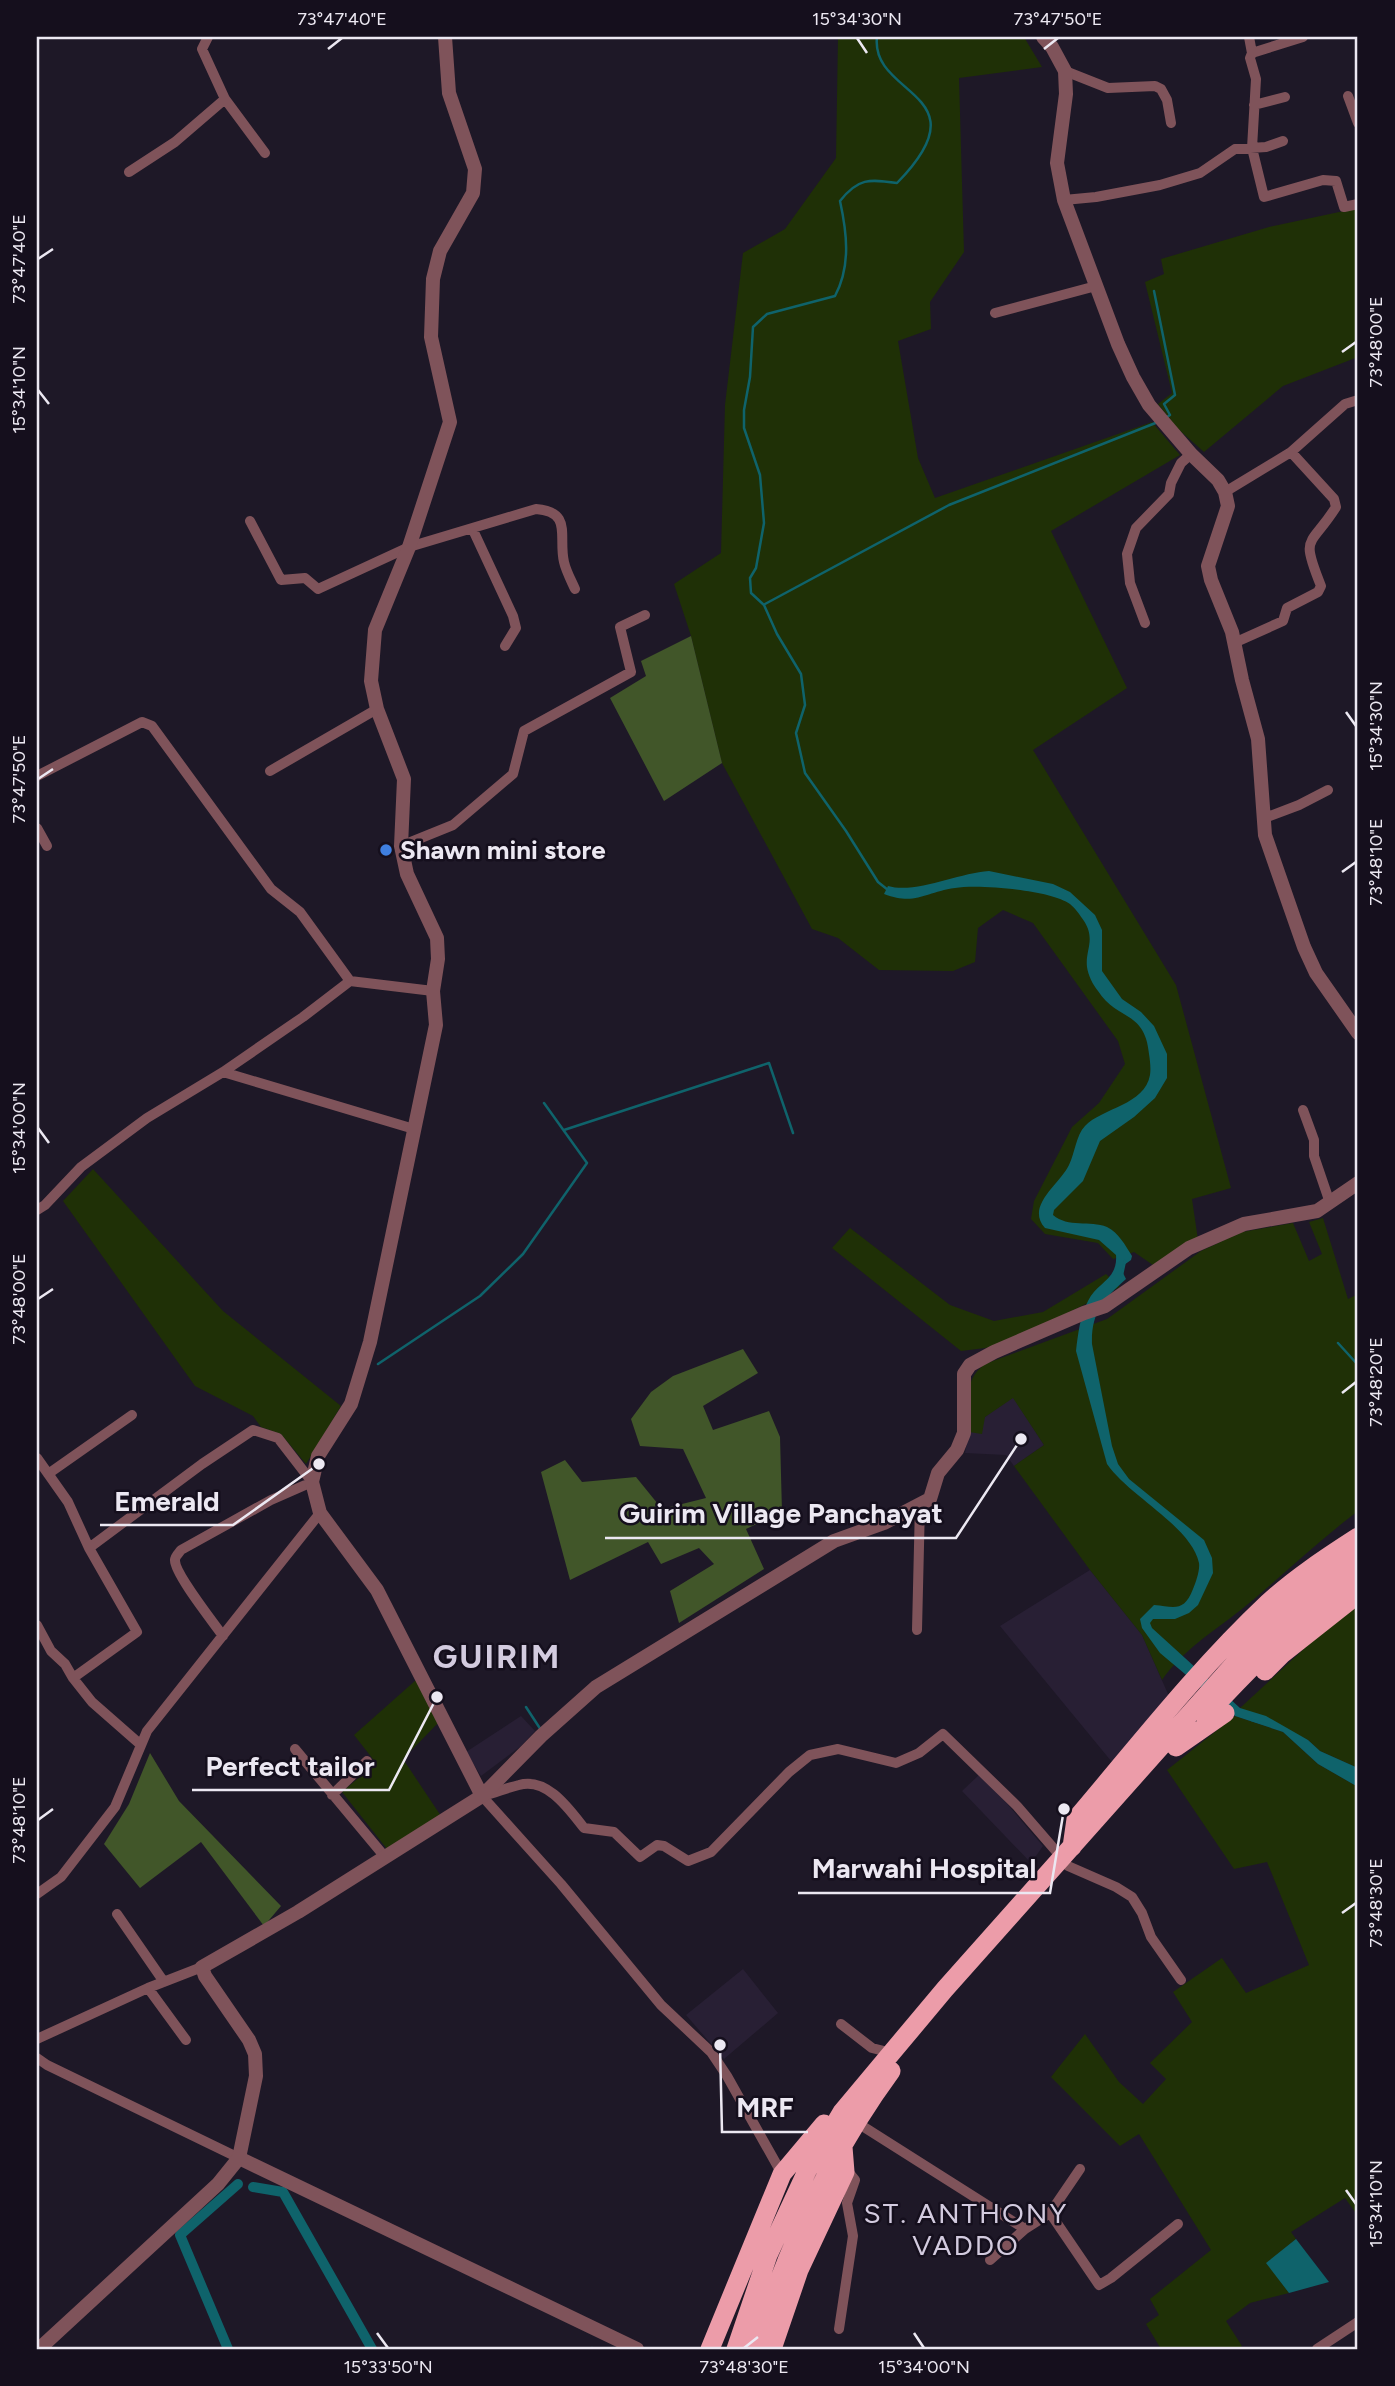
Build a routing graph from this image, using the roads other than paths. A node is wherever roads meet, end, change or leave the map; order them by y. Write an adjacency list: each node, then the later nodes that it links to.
1 (208, 37): 10 (street)
2 (445, 37): 28 (street)
3 (1043, 37): 7 (street)
4 (1249, 37): 6 (street)
5 (1303, 37): 6 (street)
6 (1252, 53): 11 (street)
7 (1065, 71): 12 (street); 18 (street)
8 (1348, 96): 13 (street)
9 (1285, 97): 11 (street)
10 (225, 99): 16 (street); 17 (street)
11 (1254, 105): 15 (street)
12 (1171, 123)
13 (1358, 123)
14 (1283, 141): 15 (street)
15 (1252, 148): 18 (street); 19 (street)
16 (265, 153)
17 (129, 172)
18 (1064, 200): 20 (street)
19 (1358, 204)
20 (1096, 286): 21 (street); 23 (street)
21 (995, 313)
22 (1358, 400): 24 (street)
23 (1189, 451): 25 (street); 31 (street)
24 (1291, 452): 25 (street); 32 (street)
25 (1225, 492): 32 (street)
26 (250, 521): 28 (street)
27 (473, 530): 28 (street); 29 (street); 33 (street)
28 (409, 547): 34 (street)
29 (575, 589)
30 (645, 615): 41 (street)
31 (1145, 623)
32 (1234, 643): 38 (street)
33 (505, 646)
34 (377, 709): 35 (street); 41 (street)
35 (270, 771)
36 (37, 776): 42 (street)
37 (1328, 790): 38 (street)
38 (1262, 819): 44 (street)
39 (37, 828): 40 (street)
40 (47, 846)
41 (401, 846): 43 (street)
42 (350, 981): 43 (street); 45 (street)
43 (433, 991): 47 (street)
44 (1358, 1034)
45 (223, 1072): 47 (street); 50 (street)
46 (1303, 1110): 49 (street)
47 (414, 1129): 54 (street)
48 (1358, 1183): 49 (street)
49 (1330, 1203): 55 (street)
50 (37, 1210)
51 (132, 1415): 53 (street)
52 (37, 1458): 53 (street)
53 (48, 1474): 58 (street)
54 (312, 1482): 56 (street); 58 (street); 64 (street)
55 (920, 1504): 63 (street); 71 (street)
56 (320, 1513): 64 (street); 71 (street)
57 (1358, 1537): 73 (highway)
58 (89, 1548): 65 (street)
59 (1358, 1554): 73 (highway)
60 (1358, 1576): 67 (highway)
61 (1358, 1594): 67 (highway)
62 (37, 1625): 65 (street)
63 (917, 1630)
64 (223, 1636): 66 (street)
65 (73, 1678): 66 (street)
66 (141, 1745): 74 (street)
67 (1176, 1747): 73 (highway)
68 (295, 1749): 70 (street)
69 (367, 1761): 70 (street)
70 (332, 1795): 72 (street)
71 (482, 1796): 72 (street); 73 (street); 90 (street)
72 (385, 1857): 76 (street)
73 (1068, 1857): 77 (street); 83 (highway); 85 (highway)
74 (37, 1894)
75 (117, 1914): 78 (street)
76 (202, 1967): 78 (street); 87 (street)
77 (1181, 1980)
78 (164, 1982): 79 (street)
79 (148, 1988): 81 (street); 82 (street)
80 (841, 2024): 83 (street)
81 (37, 2039)
82 (186, 2040)
83 (892, 2053): 85 (highway)
84 (37, 2058): 87 (street)
85 (849, 2117): 86 (highway); 90 (highway); 93 (street); 100 (highway)
86 (843, 2147): 88 (highway); 101 (highway)
87 (239, 2158): 97 (street); 98 (street)
88 (846, 2169): 96 (street); 102 (highway)
89 (1080, 2169): 91 (street)
90 (782, 2174): 99 (highway)
91 (1050, 2214): 92 (street); 93 (street)
92 (1178, 2224)
93 (1026, 2229): 94 (street)
94 (990, 2260)
95 (1358, 2322): 103 (street)
96 (839, 2329)
97 (39, 2349)
98 (637, 2349)
99 (710, 2349)
100 (736, 2349)
101 (755, 2349)
102 (772, 2349)
103 (1317, 2349)

